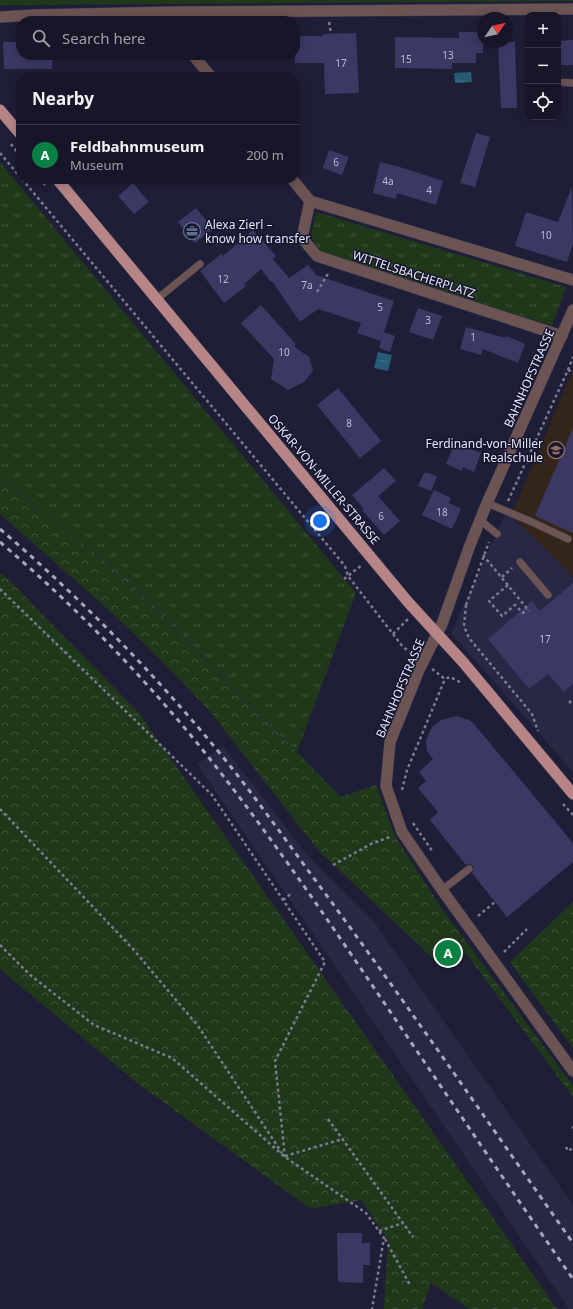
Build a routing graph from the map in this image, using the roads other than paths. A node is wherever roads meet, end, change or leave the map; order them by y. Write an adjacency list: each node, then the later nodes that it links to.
1 (573, 9): 3 (street)
2 (525, 12): 7 (street)
3 (533, 12)
4 (16, 16): 8 (street)
5 (17, 16): 6 (street)
6 (104, 16)
7 (246, 16)
8 (0, 17)
9 (197, 60): 10 (street)
10 (207, 72)
11 (561, 82): 12 (lane)
12 (573, 83)
13 (0, 110): 14 (main road)
14 (16, 129)
15 (61, 184): 20 (main road, OSKAR-VON-MILLER-STRASSE)
16 (296, 184): 17 (street)
17 (310, 201): 19 (street); 22 (street, WITTELSBACHERPLATZ)
18 (200, 264): 20 (lane)
19 (573, 280)
20 (157, 299): 29 (main road, OSKAR-VON-MILLER-STRASSE)
21 (573, 310): 22 (street, BAHNHOFSTRASSE)
22 (562, 336): 23 (street, BAHNHOFSTRASSE)
23 (487, 503): 24 (street, BAHNHOFSTRASSE); 26 (lane)
24 (480, 520): 25 (lane); 29 (street, BAHNHOFSTRASSE)
25 (496, 534)
26 (568, 539)
27 (520, 562): 28 (lane)
28 (548, 596)
29 (438, 633): 30 (main road, OSKAR-VON-MILLER-STRASSE); 32 (street, BAHNHOFSTRASSE)
30 (573, 794)
31 (469, 869): 32 (lane)
32 (442, 890): 33 (street, BAHNHOFSTRASSE)
33 (573, 1071)

